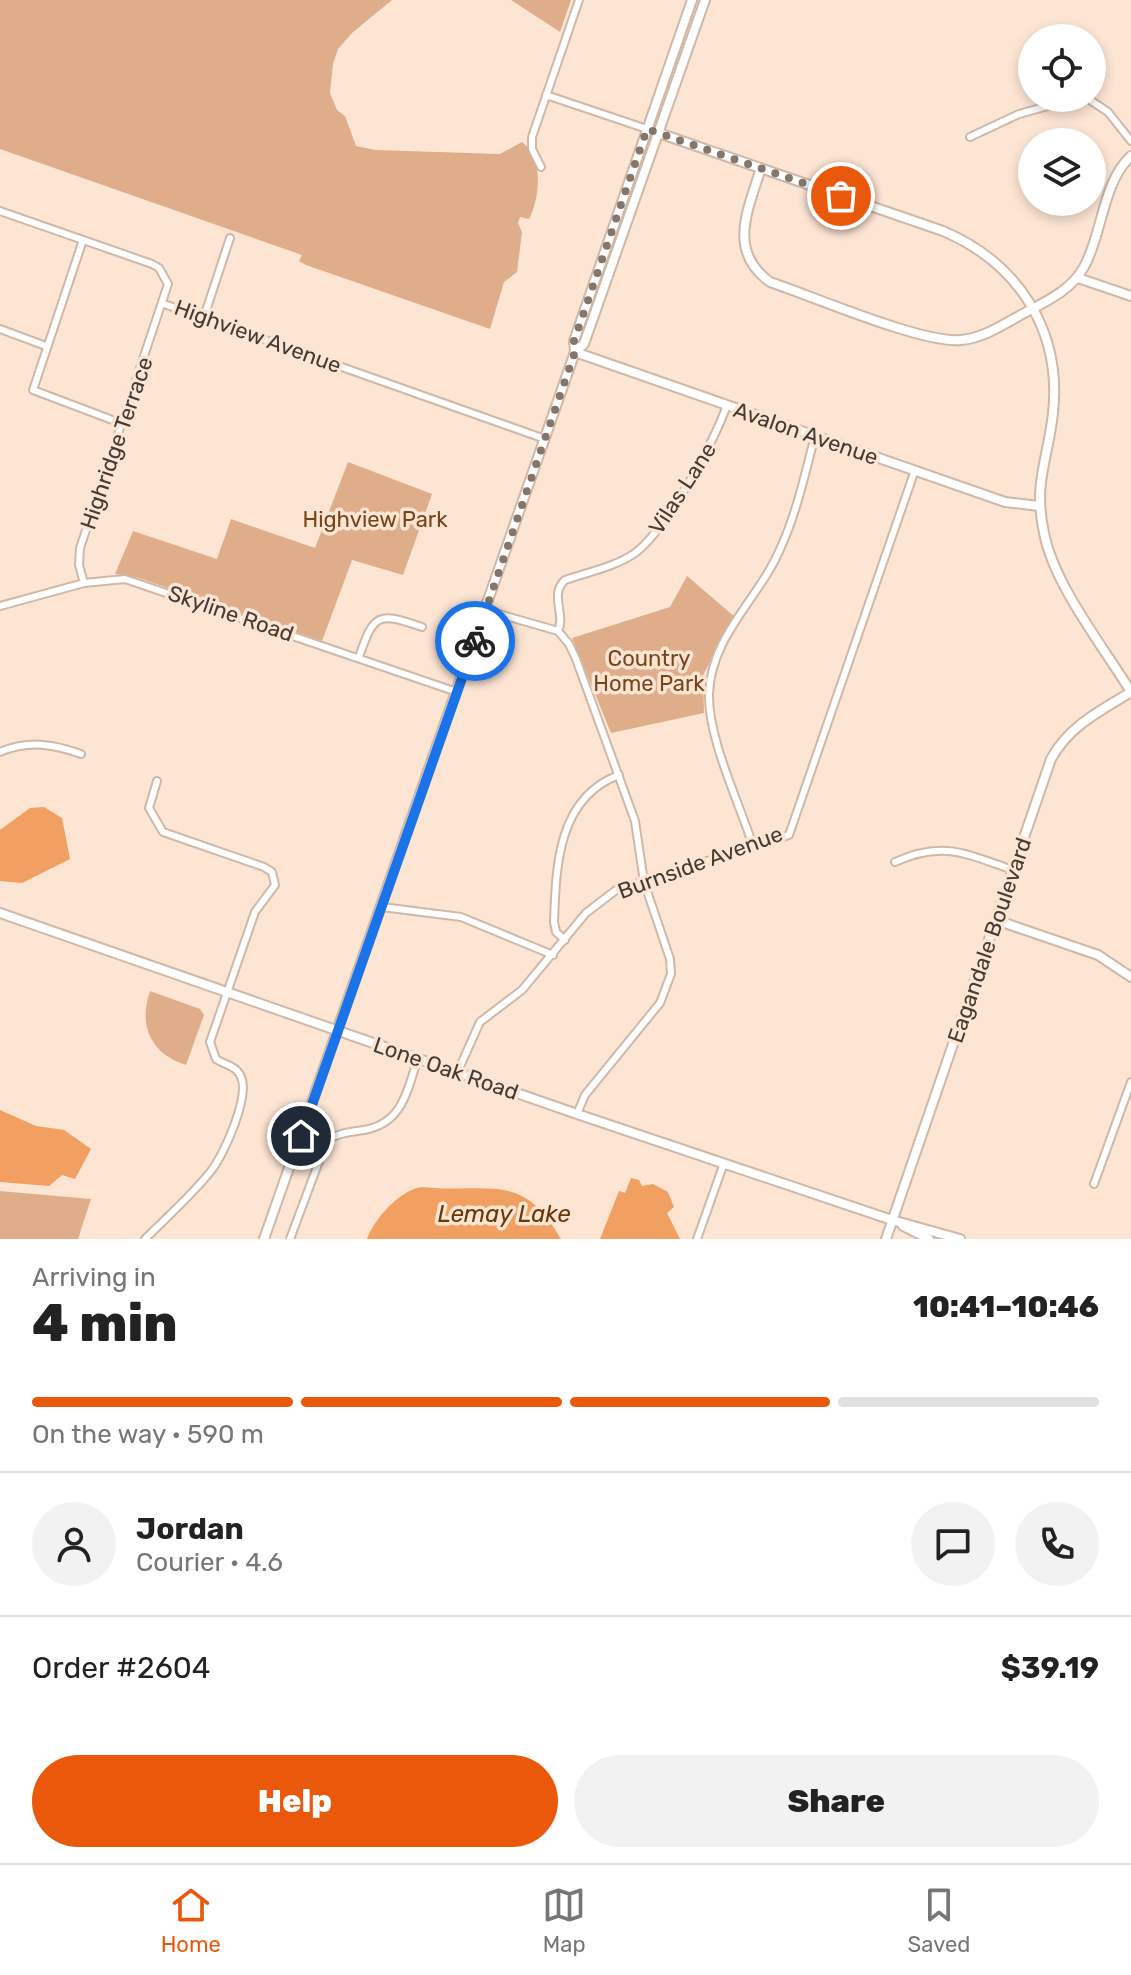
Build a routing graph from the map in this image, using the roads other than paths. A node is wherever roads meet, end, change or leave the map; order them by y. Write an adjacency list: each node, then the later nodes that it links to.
1 (579, 0): 4 (street)
2 (692, 0): 7 (street)
3 (705, 0): 8 (street)
4 (546, 95): 7 (street); 12 (street)
5 (1106, 111): 10 (street)
6 (1026, 112): 9 (street)
7 (647, 129): 8 (street); 19 (street)
8 (659, 133): 13 (street); 20 (street)
9 (970, 137)
10 (1131, 141)
11 (1131, 156): 17 (street)
12 (541, 167)
13 (761, 168): 22 (street); 22 (street)
14 (0, 211): 16 (street, Highview Avenue)
15 (230, 238): 23 (street)
16 (83, 240): 21 (street, Highview Avenue); 25 (street)
17 (1078, 278): 18 (street); 22 (street)
18 (1131, 296)
19 (588, 298): 20 (street); 26 (street)
20 (600, 302): 26 (street)
21 (164, 304): 23 (street, Highview Avenue); 28 (street, Highridge Terrace)
22 (1034, 308): 32 (street)
23 (204, 317): 30 (street, Highview Avenue)
24 (0, 329): 25 (street)
25 (46, 346): 28 (street)
26 (575, 352): 27 (street, Avalon Avenue); 30 (street)
27 (727, 405): 29 (street, Avalon Avenue); 37 (street, Vilas Lane)
28 (123, 424): 33 (street, Highridge Terrace)
29 (815, 436): 31 (street, Avalon Avenue); 45 (street)
30 (545, 439): 35 (street)
31 (915, 470): 32 (street, Avalon Avenue); 45 (street, Burnside Avenue)
32 (1039, 506): 40 (street)
33 (84, 583): 34 (street, Skyline Road); 38 (street, Skyline Road)
34 (0, 606)
35 (485, 610): 37 (street); 39 (street)
36 (422, 627): 38 (street)
37 (558, 631): 43 (street)
38 (359, 657): 39 (street, Skyline Road)
39 (457, 692): 49 (street)
40 (1131, 692): 47 (street, Eagandale Boulevard)
41 (0, 752): 42 (street)
42 (81, 754)
43 (619, 775): 48 (street); 52 (street)
44 (157, 781): 55 (street)
45 (753, 846): 48 (street, Burnside Avenue)
46 (895, 862): 47 (street)
47 (1013, 870): 51 (street, Eagandale Boulevard)
48 (644, 882): 52 (street, Burnside Avenue); 60 (street)
49 (382, 907): 53 (street); 56 (street)
50 (0, 913): 55 (street, Lone Oak Road)
51 (996, 920): 54 (street); 63 (street, Eagandale Boulevard)
52 (565, 940): 53 (street, Burnside Avenue)
53 (553, 955): 58 (street, Burnside Avenue)
54 (1131, 977)
55 (226, 992): 56 (street, Lone Oak Road); 64 (street)
56 (339, 1031): 57 (street, Lone Oak Road); 65 (street)
57 (418, 1058): 58 (street, Lone Oak Road); 66 (street)
58 (458, 1071): 60 (street, Lone Oak Road)
59 (1131, 1082): 62 (street)
60 (577, 1114): 61 (street, Lone Oak Road)
61 (724, 1163): 63 (street, Lone Oak Road); 67 (street)
62 (1094, 1184)
63 (892, 1220): 68 (street, Eagandale Boulevard); 69 (street, Lone Oak Road); 70 (street, Lone Oak Road)
64 (145, 1239)
65 (264, 1239)
66 (290, 1239)
67 (697, 1239)
68 (886, 1239)
69 (929, 1239)
70 (960, 1239)

